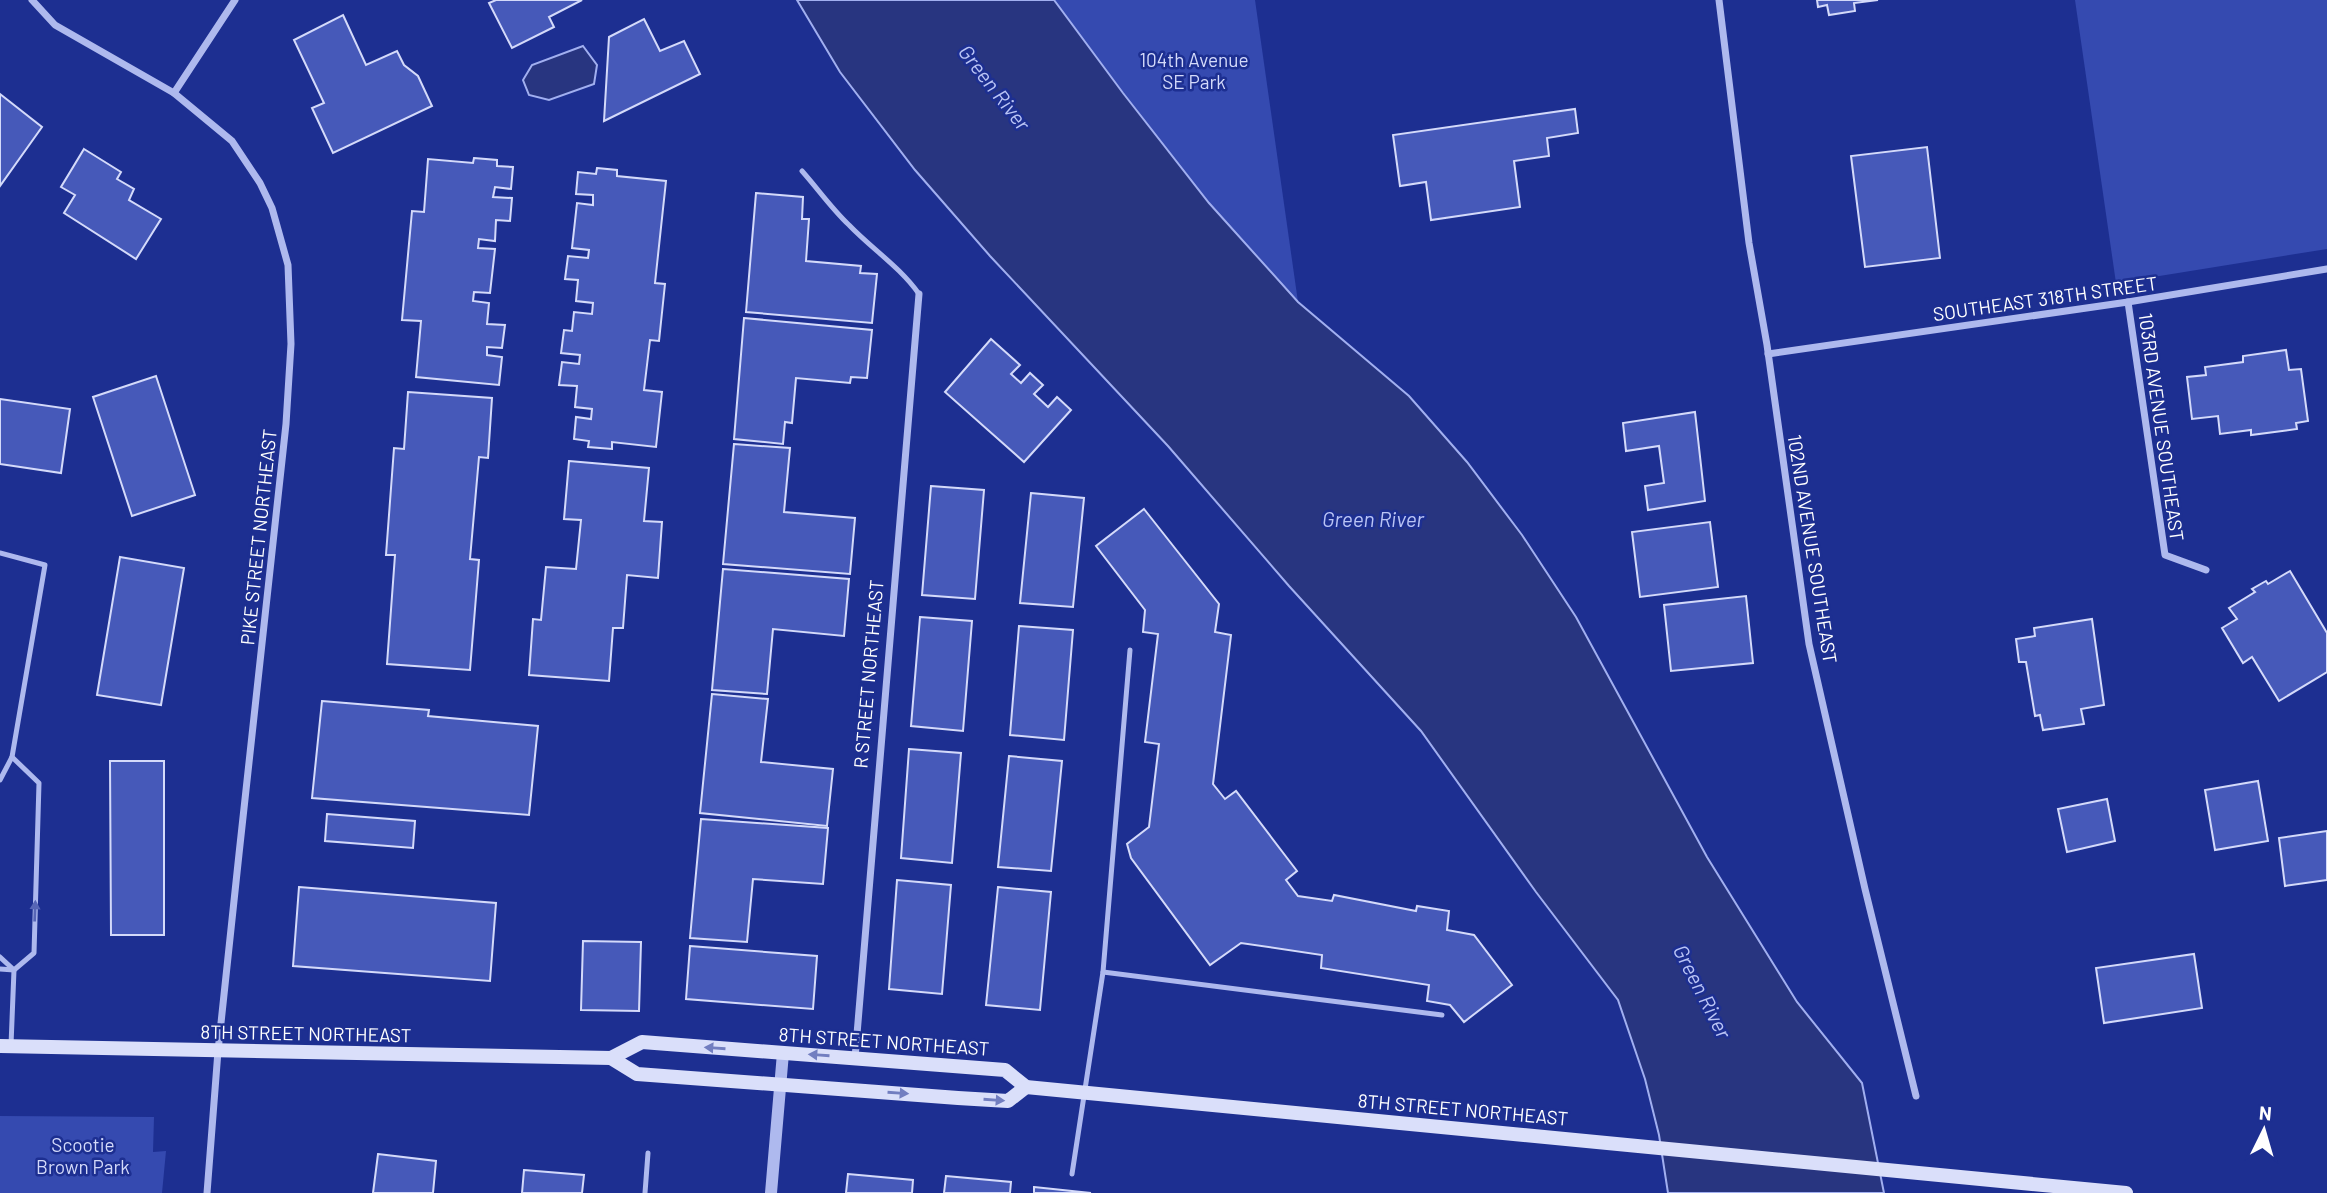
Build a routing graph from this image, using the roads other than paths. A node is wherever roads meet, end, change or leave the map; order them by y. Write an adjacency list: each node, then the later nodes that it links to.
1 (32, 0): 4 (street, PIKE STREET NORTHEAST)
2 (235, 0): 4 (street)
3 (1719, 0): 9 (street, 102ND AVENUE SOUTHEAST)
4 (174, 93): 21 (street, PIKE STREET NORTHEAST)
5 (802, 171): 7 (lane)
6 (2327, 269): 8 (street, SOUTHEAST 318TH STREET)
7 (919, 294): 24 (street, R STREET NORTHEAST)
8 (2128, 302): 9 (street, SOUTHEAST 318TH STREET); 11 (street, 103RD AVENUE SOUTHEAST)
9 (1768, 354): 28 (street, 102ND AVENUE SOUTHEAST)
10 (0, 553): 13 (lane)
11 (2206, 570)
12 (1130, 650): 18 (lane)
13 (12, 757): 14 (lane); 17 (lane, one-way to 13)
14 (0, 780)
15 (0, 957): 17 (lane)
16 (0, 970): 17 (lane)
17 (14, 970): 20 (lane)
18 (1103, 972): 19 (lane); 27 (lane)
19 (1442, 1015)
20 (5, 1046): 21 (main road, 8TH STREET NORTHEAST)
21 (218, 1051): 23 (main road, 8TH STREET NORTHEAST); 31 (street, PIKE STREET NORTHEAST)
22 (783, 1053): 23 (main road, 8TH STREET NORTHEAST, one-way to 23); 24 (main road, 8TH STREET NORTHEAST, one-way to 22); 25 (street)
23 (611, 1058): 25 (main road, 8TH STREET NORTHEAST)
24 (855, 1058): 26 (main road, 8TH STREET NORTHEAST)
25 (780, 1085): 26 (main road, 8TH STREET NORTHEAST, one-way to 26); 33 (street)
26 (1026, 1087): 27 (main road, 8TH STREET NORTHEAST)
27 (1085, 1093): 30 (lane); 34 (main road, 8TH STREET NORTHEAST)
28 (1916, 1096)
29 (648, 1153): 32 (lane)
30 (1072, 1174)
31 (207, 1193)
32 (645, 1193)
33 (771, 1193)
34 (2126, 1193)

